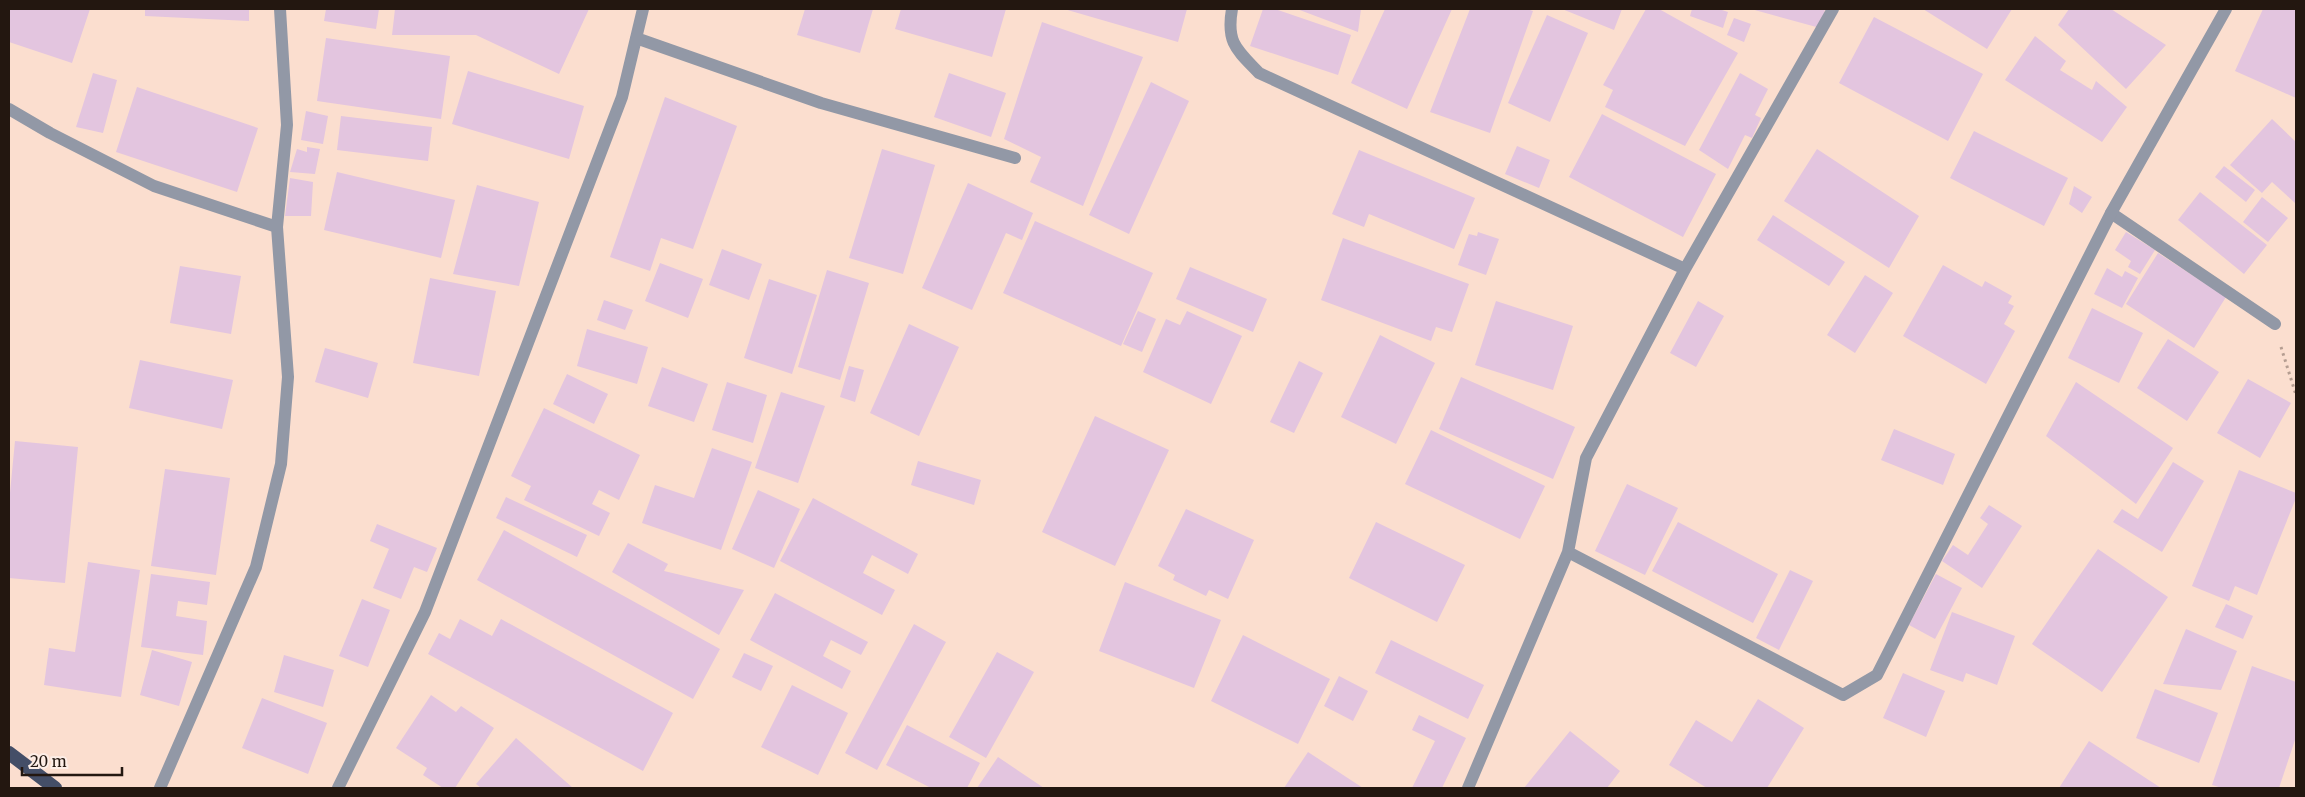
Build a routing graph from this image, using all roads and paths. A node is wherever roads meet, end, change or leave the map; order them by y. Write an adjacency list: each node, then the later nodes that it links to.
1 (280, 9): 10 (street)
2 (642, 9): 6 (street)
3 (1232, 9): 11 (street)
4 (1833, 9): 11 (street)
5 (2226, 9): 9 (street)
6 (636, 38): 8 (street); 18 (street)
7 (9, 109): 10 (street)
8 (1015, 158)
9 (2111, 213): 12 (street); 14 (street)
10 (277, 227): 17 (street)
11 (1685, 269): 14 (street)
12 (2274, 324): 13 (path)
13 (2296, 395)
14 (1568, 552): 19 (street)
15 (9, 753): 16 (highway)
16 (55, 788)
17 (160, 788)
18 (338, 788)
19 (1468, 788)

